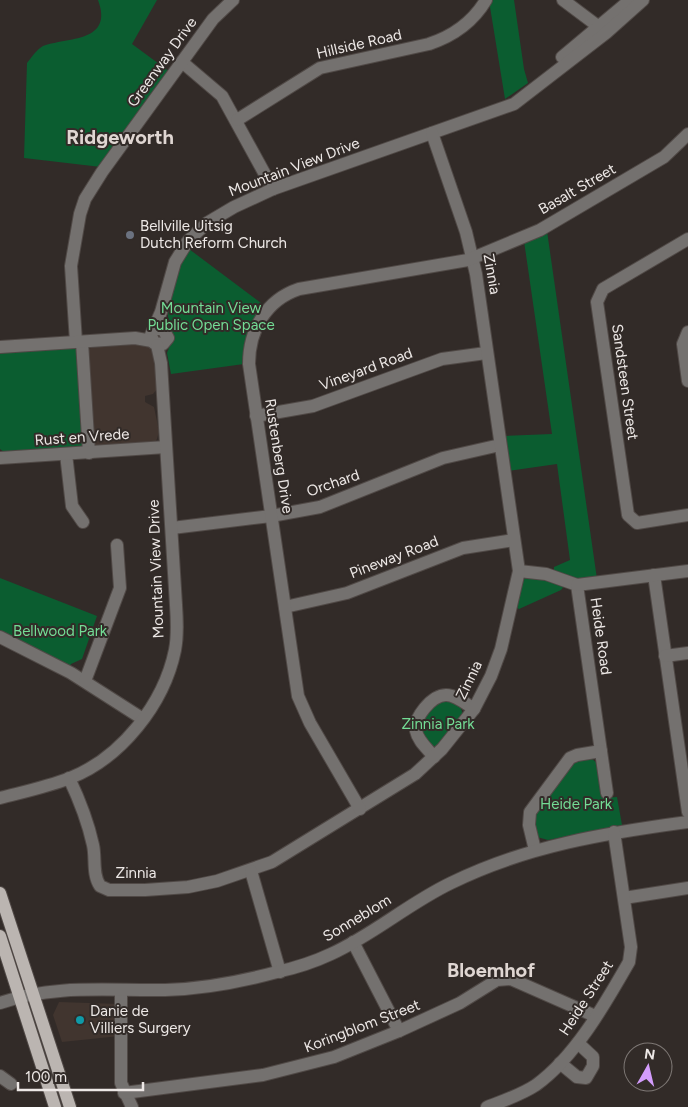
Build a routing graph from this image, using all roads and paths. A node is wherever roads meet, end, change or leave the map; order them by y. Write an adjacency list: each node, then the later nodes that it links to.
1 (233, 0): 7 (street, Greenway Drive)
2 (486, 0): 8 (street, Hillside Road)
3 (563, 0): 6 (street)
4 (630, 0): 6 (street, Mountain View Drive)
5 (643, 0): 6 (street, Mountain View Drive)
6 (602, 30): 9 (street, Mountain View Drive)
7 (182, 62): 8 (street); 16 (street, Greenway Drive)
8 (237, 120): 11 (street)
9 (432, 134): 11 (street, Mountain View Drive); 13 (street, Zinnia)
10 (688, 134): 13 (street, Basalt Street)
11 (273, 189): 15 (street, Mountain View Drive)
12 (688, 239): 26 (street, Sandsteen Street)
13 (473, 257): 18 (street, Zinnia); 20 (street, Rustenberg Drive)
14 (688, 332): 19 (street)
15 (158, 337): 16 (street); 22 (street, Mountain View Drive)
16 (79, 342): 17 (street); 23 (street, Greenway Drive)
17 (0, 347)
18 (486, 352): 20 (street, Vineyard Road); 21 (street, Zinnia)
19 (688, 381)
20 (256, 416): 27 (street, Rustenberg Drive)
21 (500, 445): 27 (street, Orchard); 30 (street, Zinnia)
22 (166, 447): 23 (street, Rust en Vrede); 29 (street, Mountain View Drive)
23 (89, 453): 24 (street, Rust en Vrede)
24 (66, 454): 25 (street, Rust en Vrede); 28 (street)
25 (0, 458)
26 (688, 514)
27 (271, 516): 29 (street, Orchard); 36 (street, Rustenberg Drive)
28 (83, 522)
29 (172, 528): 42 (street, Mountain View Drive)
30 (514, 540): 32 (street, Zinnia); 36 (street, Pineway Road)
31 (117, 545): 40 (street)
32 (519, 571): 35 (street, Heide Road); 41 (street, Zinnia)
33 (688, 571): 34 (street)
34 (654, 575): 35 (street); 39 (street)
35 (577, 585): 44 (street, Heide Road)
36 (285, 606): 49 (street, Rustenberg Drive)
37 (0, 637): 40 (street)
38 (688, 653): 39 (street)
39 (665, 656): 43 (street)
40 (85, 681): 42 (street)
41 (474, 710): 45 (street, Zinnia); 45 (street)
42 (143, 719): 46 (street, Mountain View Drive)
43 (683, 736): 50 (street)
44 (601, 751): 47 (street, Heide Road); 53 (street)
45 (434, 757): 49 (street, Zinnia)
46 (70, 778): 48 (street, Mountain View Drive); 54 (street, Zinnia)
47 (607, 793)
48 (0, 798)
49 (360, 809): 54 (street, Zinnia)
50 (688, 812)
51 (688, 822): 52 (street, Sonneblom)
52 (614, 832): 53 (street, Sonneblom); 57 (street, Heide Street)
53 (535, 850): 59 (street, Sonneblom)
54 (251, 871): 60 (street)
55 (688, 888): 57 (street)
56 (0, 893): 62 (main road)
57 (624, 898): 65 (street, Heide Street)
58 (0, 936): 63 (main road)
59 (353, 942): 60 (street, Sonneblom); 66 (street)
60 (280, 972): 61 (street, Sonneblom)
61 (121, 990): 62 (street, Sonneblom); 71 (street)
62 (32, 993): 63 (street, Sonneblom); 73 (main road)
63 (18, 996): 64 (street, Sonneblom); 72 (main road)
64 (0, 1003)
65 (595, 1016): 66 (street, Koringblom Street); 67 (street, Heide Street)
66 (399, 1031): 71 (street, Koringblom Street)
67 (578, 1043): 68 (street, Heide Street); 68 (street)
68 (560, 1063): 75 (street, Heide Street)
69 (0, 1076): 70 (street)
70 (11, 1084)
71 (124, 1093): 74 (street)
72 (55, 1107)
73 (70, 1107)
74 (132, 1107)
75 (486, 1107)

